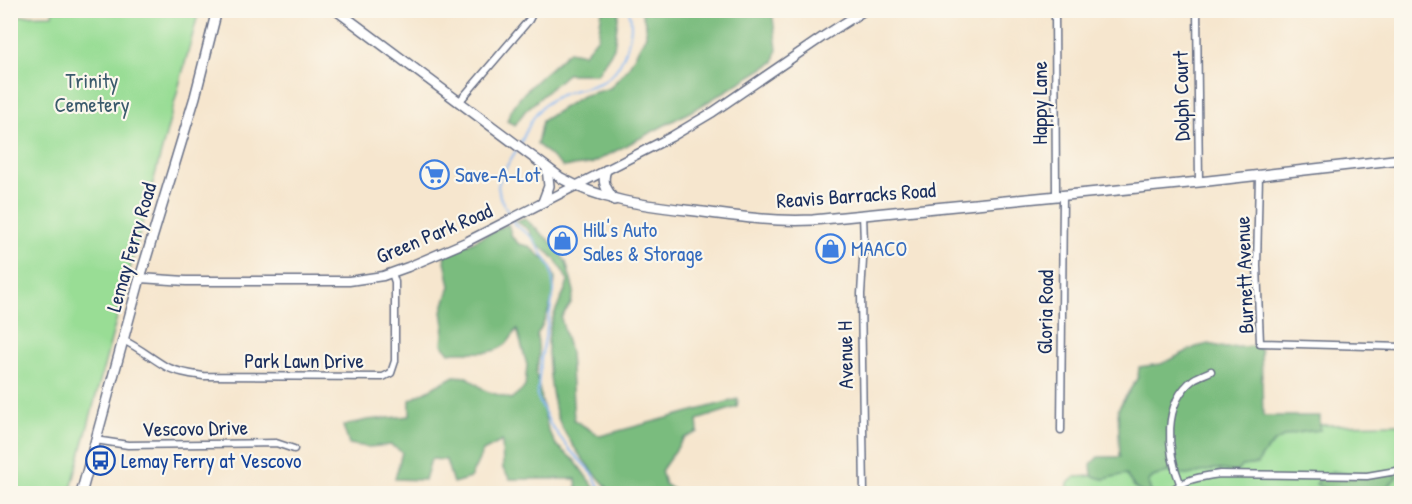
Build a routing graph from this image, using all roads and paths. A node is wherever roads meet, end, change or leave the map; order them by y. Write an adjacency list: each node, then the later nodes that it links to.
1 (217, 10): 19 (main road, Lemay Ferry Road)
2 (534, 10): 7 (street)
3 (865, 10): 10 (street, Green Park Road)
4 (1055, 10): 14 (street, Happy Lane)
5 (1197, 10): 12 (street, Dolph Court)
6 (338, 11): 7 (main road, Reavis Barracks Road)
7 (459, 102): 9 (main road, Reavis Barracks Road)
8 (1401, 159): 11 (main road, Reavis Barracks Road)
9 (545, 167): 13 (main road, Reavis Barracks Road); 16 (main road)
10 (606, 171): 13 (street, Green Park Road); 15 (main road)
11 (1259, 175): 12 (main road, Reavis Barracks Road); 21 (street, Burnett Avenue)
12 (1199, 182): 14 (main road, Reavis Barracks Road)
13 (575, 186): 15 (main road, Reavis Barracks Road); 16 (street, Green Park Road)
14 (1059, 195): 17 (main road, Reavis Barracks Road); 23 (street, Gloria Road)
15 (614, 200): 17 (main road, Reavis Barracks Road)
16 (543, 202): 18 (street, Green Park Road)
17 (863, 215): 29 (street, Avenue H)
18 (392, 273): 19 (street, Green Park Road); 20 (street, Park Lawn Drive)
19 (140, 278): 20 (main road, Lemay Ferry Road)
20 (123, 340): 24 (main road, Lemay Ferry Road)
21 (1401, 347)
22 (1210, 371): 27 (street)
23 (1061, 430)
24 (95, 440): 25 (street, Vescovo Drive); 28 (main road, Lemay Ferry Road)
25 (294, 449)
26 (1401, 470): 27 (street)
27 (1180, 483): 30 (street)
28 (81, 494)
29 (864, 494)
30 (1167, 494)

